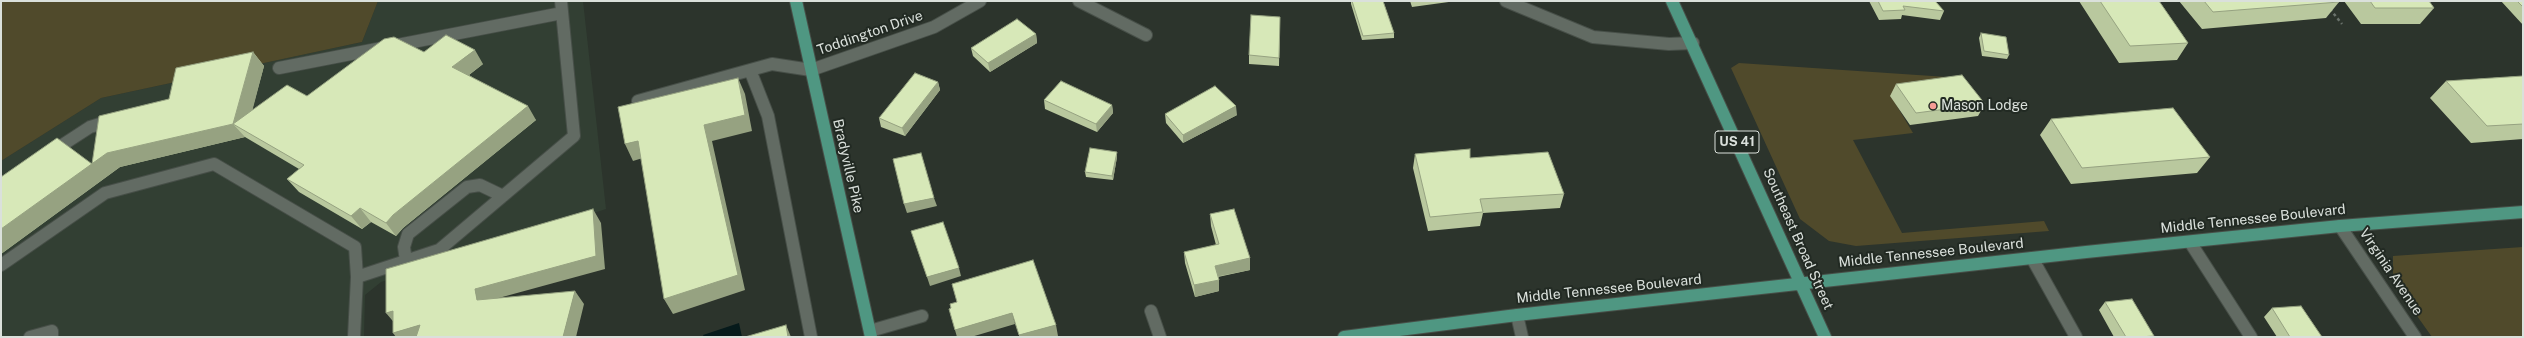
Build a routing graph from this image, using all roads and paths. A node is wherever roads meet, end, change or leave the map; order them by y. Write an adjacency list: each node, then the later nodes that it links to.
1 (561, 1): 8 (street)
2 (796, 1): 14 (main road, Bradyville Pike)
3 (980, 1): 14 (street, Toddington Drive)
4 (1079, 1): 10 (street)
5 (1506, 1): 11 (street)
6 (1672, 1): 11 (main road, Southeast Broad Street / US 41)
7 (2329, 7): 9 (path)
8 (562, 13): 12 (street); 18 (street)
9 (2342, 24)
10 (1146, 35)
11 (1693, 43): 26 (main road, Southeast Broad Street / US 41)
12 (279, 68)
13 (750, 70): 14 (street); 15 (street); 34 (street)
14 (811, 70): 30 (main road, Bradyville Pike)
15 (638, 101)
16 (128, 115): 17 (street)
17 (40, 159)
18 (503, 196): 23 (street); 23 (street)
19 (2523, 212): 20 (main road, Middle Tennessee Boulevard)
20 (2340, 226): 21 (main road, Middle Tennessee Boulevard); 41 (street, Virginia Avenue)
21 (2190, 242): 22 (main road, Middle Tennessee Boulevard); 40 (street)
22 (2032, 258): 26 (main road, Middle Tennessee Boulevard); 39 (street)
23 (406, 261): 25 (street)
24 (1, 265): 25 (street)
25 (357, 277): 33 (street)
26 (1801, 283): 28 (main road, Middle Tennessee Boulevard); 38 (main road, Southeast Broad Street / US 41)
27 (1150, 311): 35 (street)
28 (1516, 315): 36 (main road, Middle Tennessee Boulevard); 37 (street)
29 (922, 316): 30 (street)
30 (871, 334)
31 (30, 337): 32 (street)
32 (52, 337)
33 (354, 337)
34 (811, 337)
35 (1160, 337)
36 (1344, 337)
37 (1522, 337)
38 (1825, 337)
39 (2076, 337)
40 (2251, 337)
41 (2415, 337)

